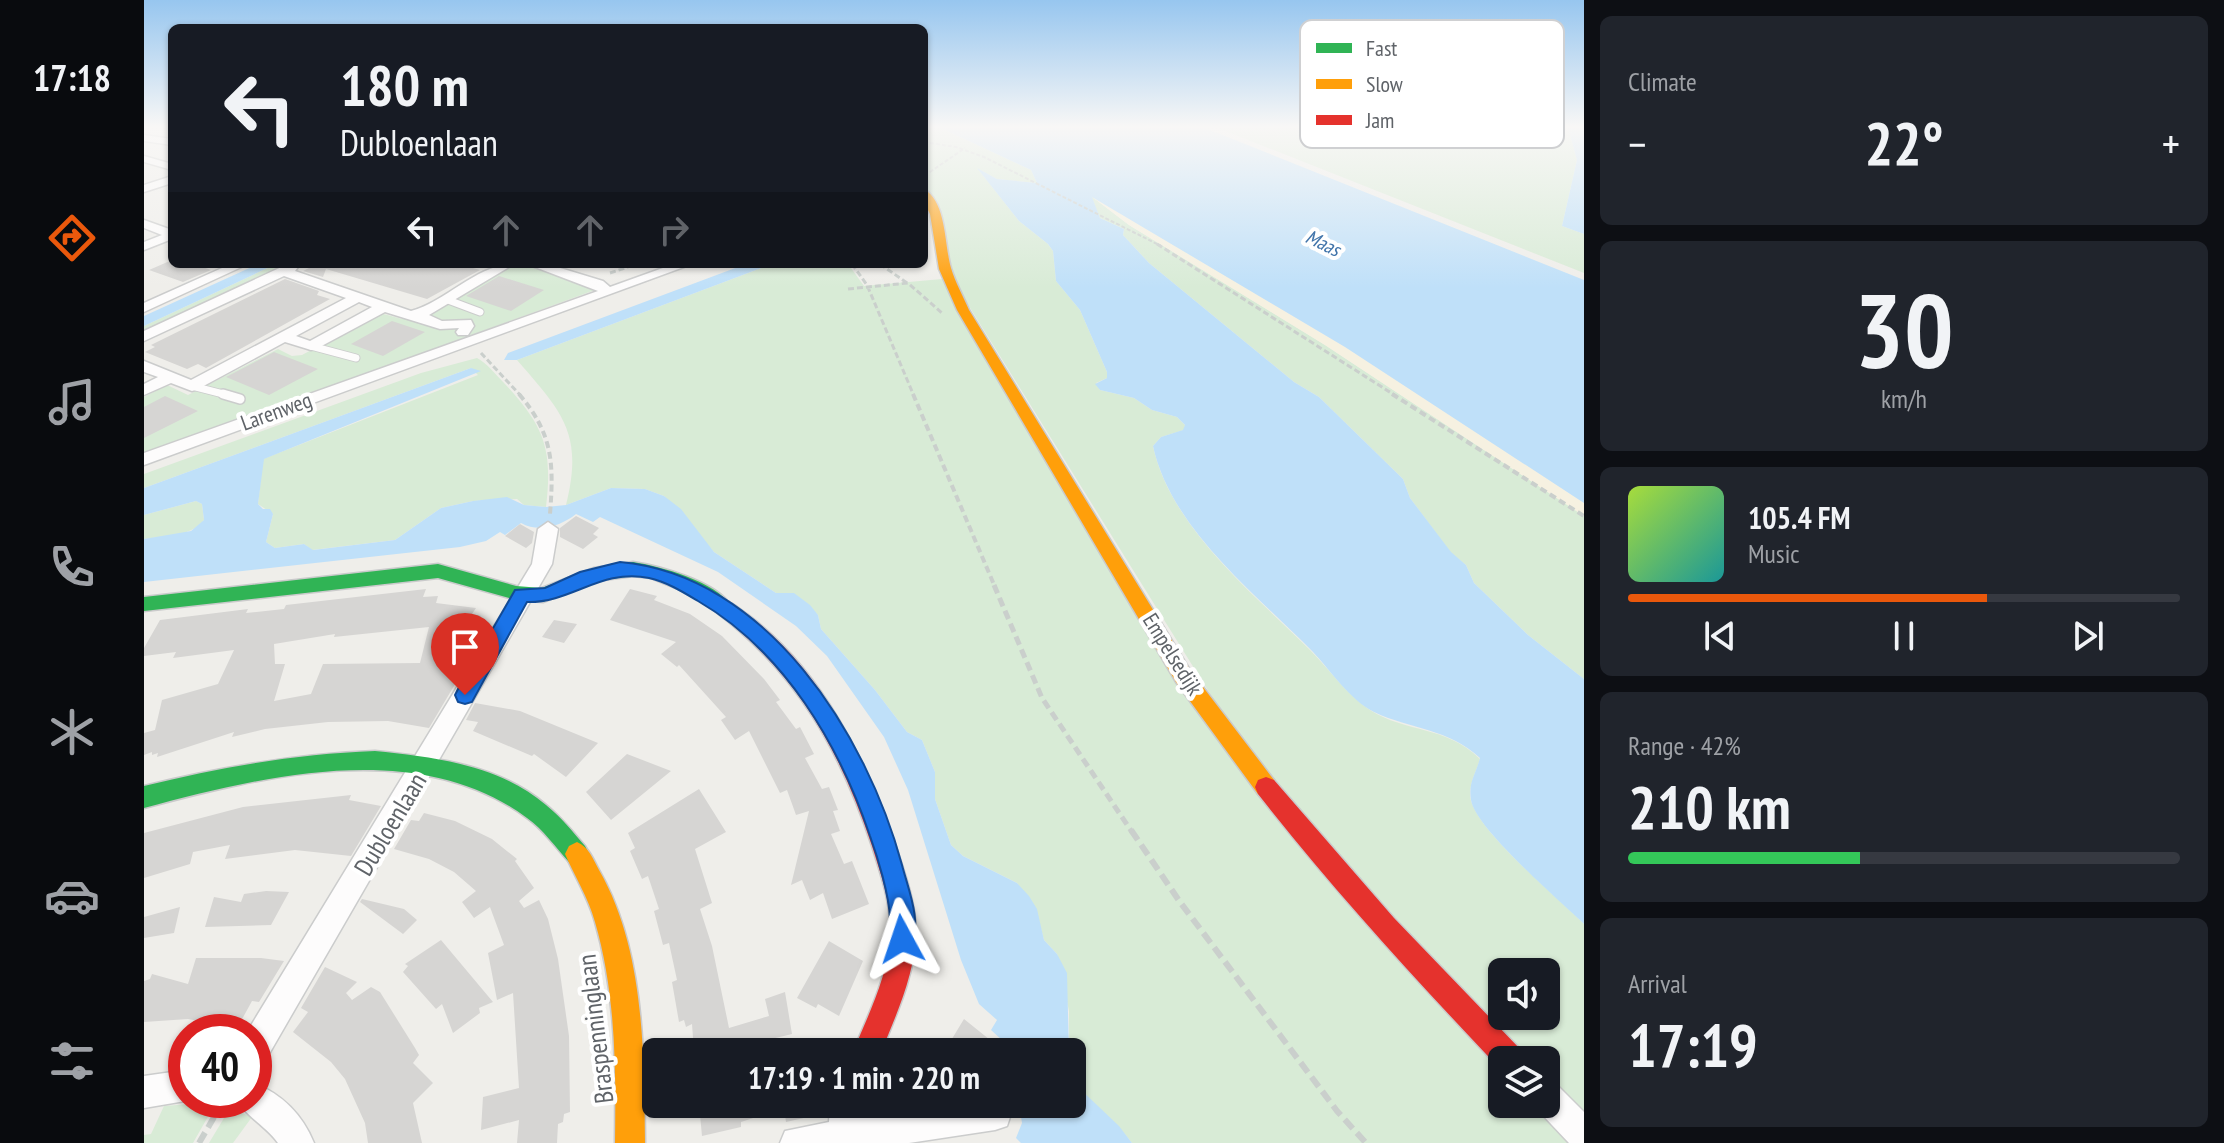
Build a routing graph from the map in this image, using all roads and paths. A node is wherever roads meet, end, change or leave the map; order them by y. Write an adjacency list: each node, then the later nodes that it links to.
1 (165, 181): 3 (street)
2 (1034, 181): 47 (path)
3 (144, 189)
4 (928, 198): 55 (street, Empelsedijk)
5 (144, 224): 7 (street)
6 (144, 233): 8 (street)
7 (168, 233)
8 (168, 234)
9 (168, 235): 10 (street)
10 (144, 246)
11 (233, 268): 28 (street)
12 (289, 268): 19 (street)
13 (501, 268): 26 (street)
14 (552, 268): 20 (street)
15 (626, 268): 20 (path)
16 (675, 268): 24 (street, Larenweg)
17 (855, 268): 22 (path)
18 (886, 268): 21 (path)
19 (283, 271): 25 (street); 34 (street)
20 (588, 281): 24 (street)
21 (908, 283): 22 (path); 30 (path)
22 (867, 285): 23 (path); 68 (path)
23 (848, 289)
24 (608, 292): 32 (street, Larenweg)
25 (358, 297): 27 (street); 35 (street)
26 (448, 300): 29 (lane); 31 (street)
27 (383, 307): 31 (street); 36 (street)
28 (144, 308)
29 (480, 312)
30 (942, 314)
31 (418, 315): 33 (street)
32 (523, 322): 37 (street, Larenweg); 39 (street, Larenweg)
33 (463, 332)
34 (144, 337)
35 (285, 337): 36 (street); 42 (street)
36 (311, 346): 38 (lane)
37 (474, 346): 39 (street, Larenweg); 46 (path)
38 (356, 358)
39 (408, 363): 45 (street, Larenweg)
40 (144, 366): 41 (street)
41 (170, 377): 42 (street); 43 (street)
42 (192, 386): 44 (lane)
43 (144, 390)
44 (240, 399)
45 (144, 459)
46 (551, 502)
47 (1584, 516)
48 (548, 529): 49 (street, Dubloenlaan)
49 (522, 595): 50 (street); 51 (street, Dubloenlaan); 54 (street)
50 (144, 604)
51 (425, 765): 52 (street, Braspenninglaan); 53 (street, Dubloenlaan); 66 (street, Braspenninglaan)
52 (144, 797)
53 (272, 1020)
54 (872, 1038)
55 (1498, 1046)
56 (168, 1089): 57 (street)
57 (144, 1092)
58 (1560, 1110): 63 (street)
59 (272, 1111): 65 (street)
60 (214, 1118): 64 (path)
61 (949, 1118): 62 (street)
62 (845, 1127): 67 (street)
63 (1584, 1135)
64 (199, 1143)
65 (297, 1143)
66 (630, 1143)
67 (797, 1143)
68 (1366, 1143)

